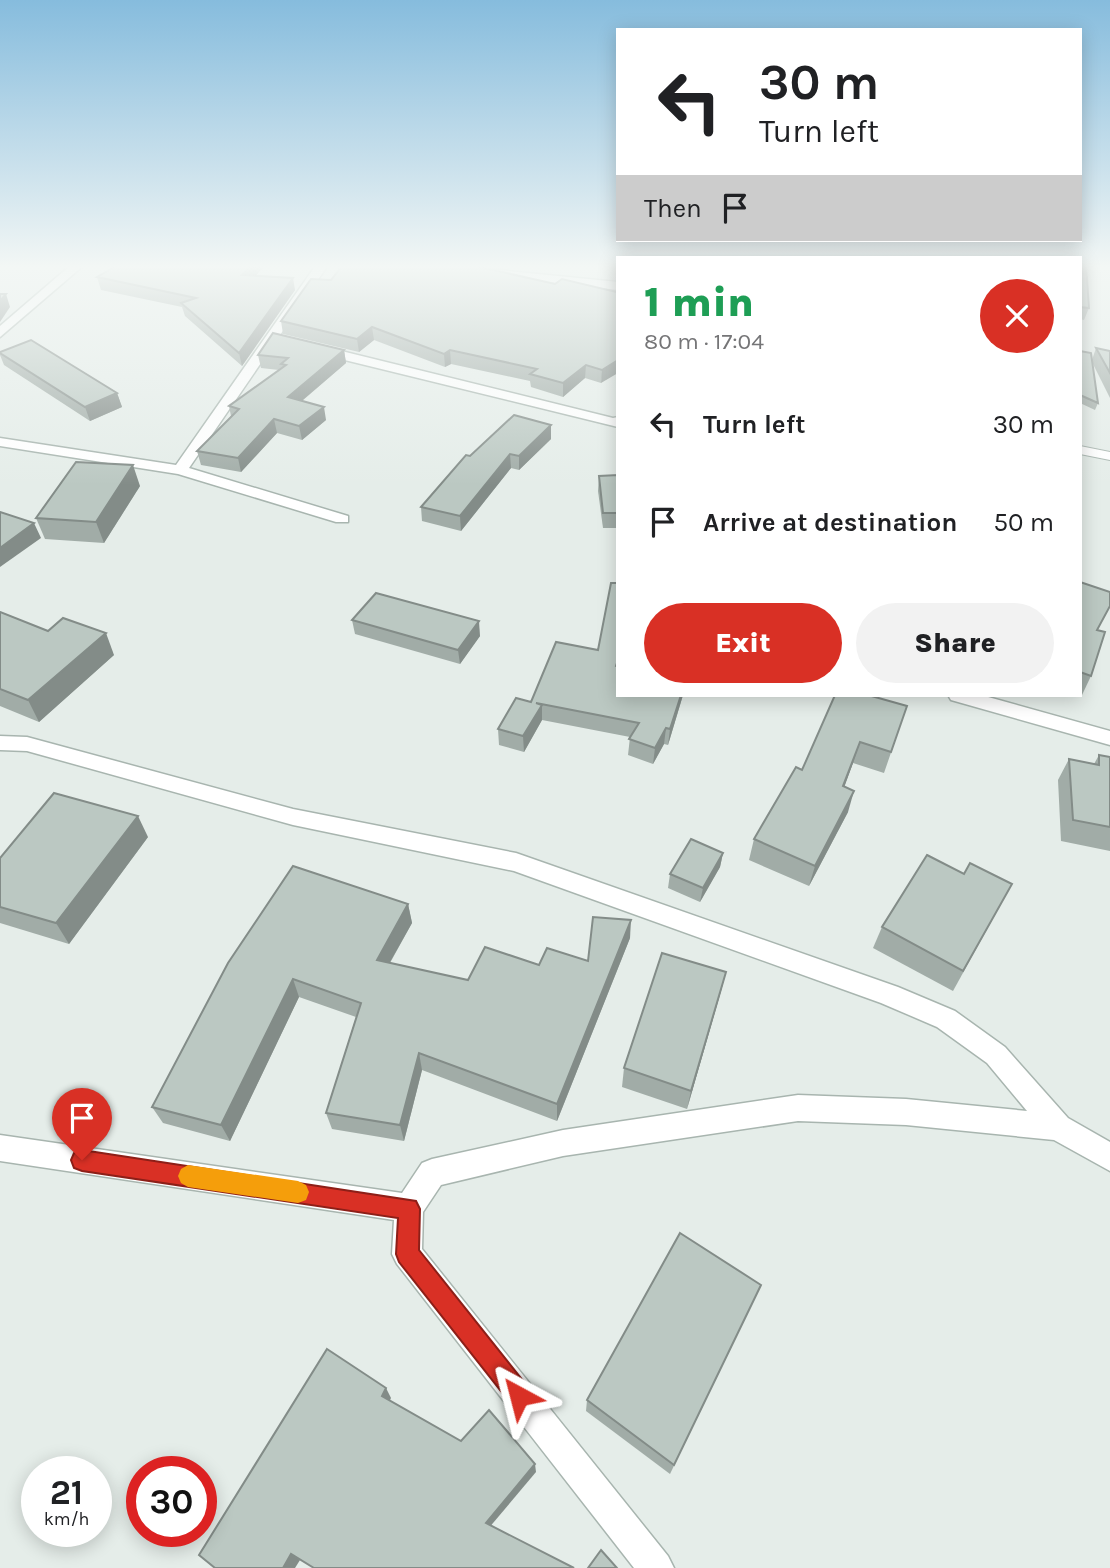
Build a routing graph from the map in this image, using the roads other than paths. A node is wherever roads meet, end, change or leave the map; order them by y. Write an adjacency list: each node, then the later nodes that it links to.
1 (285, 338): 2 (street)
2 (284, 341): 3 (street); 7 (street)
3 (616, 422)
4 (0, 442): 7 (street)
5 (1082, 450): 6 (lane)
6 (1110, 456)
7 (180, 470): 8 (street)
8 (342, 519)
9 (965, 697): 10 (street)
10 (1110, 738)
11 (0, 743): 12 (street)
12 (1058, 1127): 14 (street); 15 (street)
13 (0, 1148): 15 (street)
14 (1110, 1157)
15 (409, 1209): 16 (street)
16 (656, 1568)

